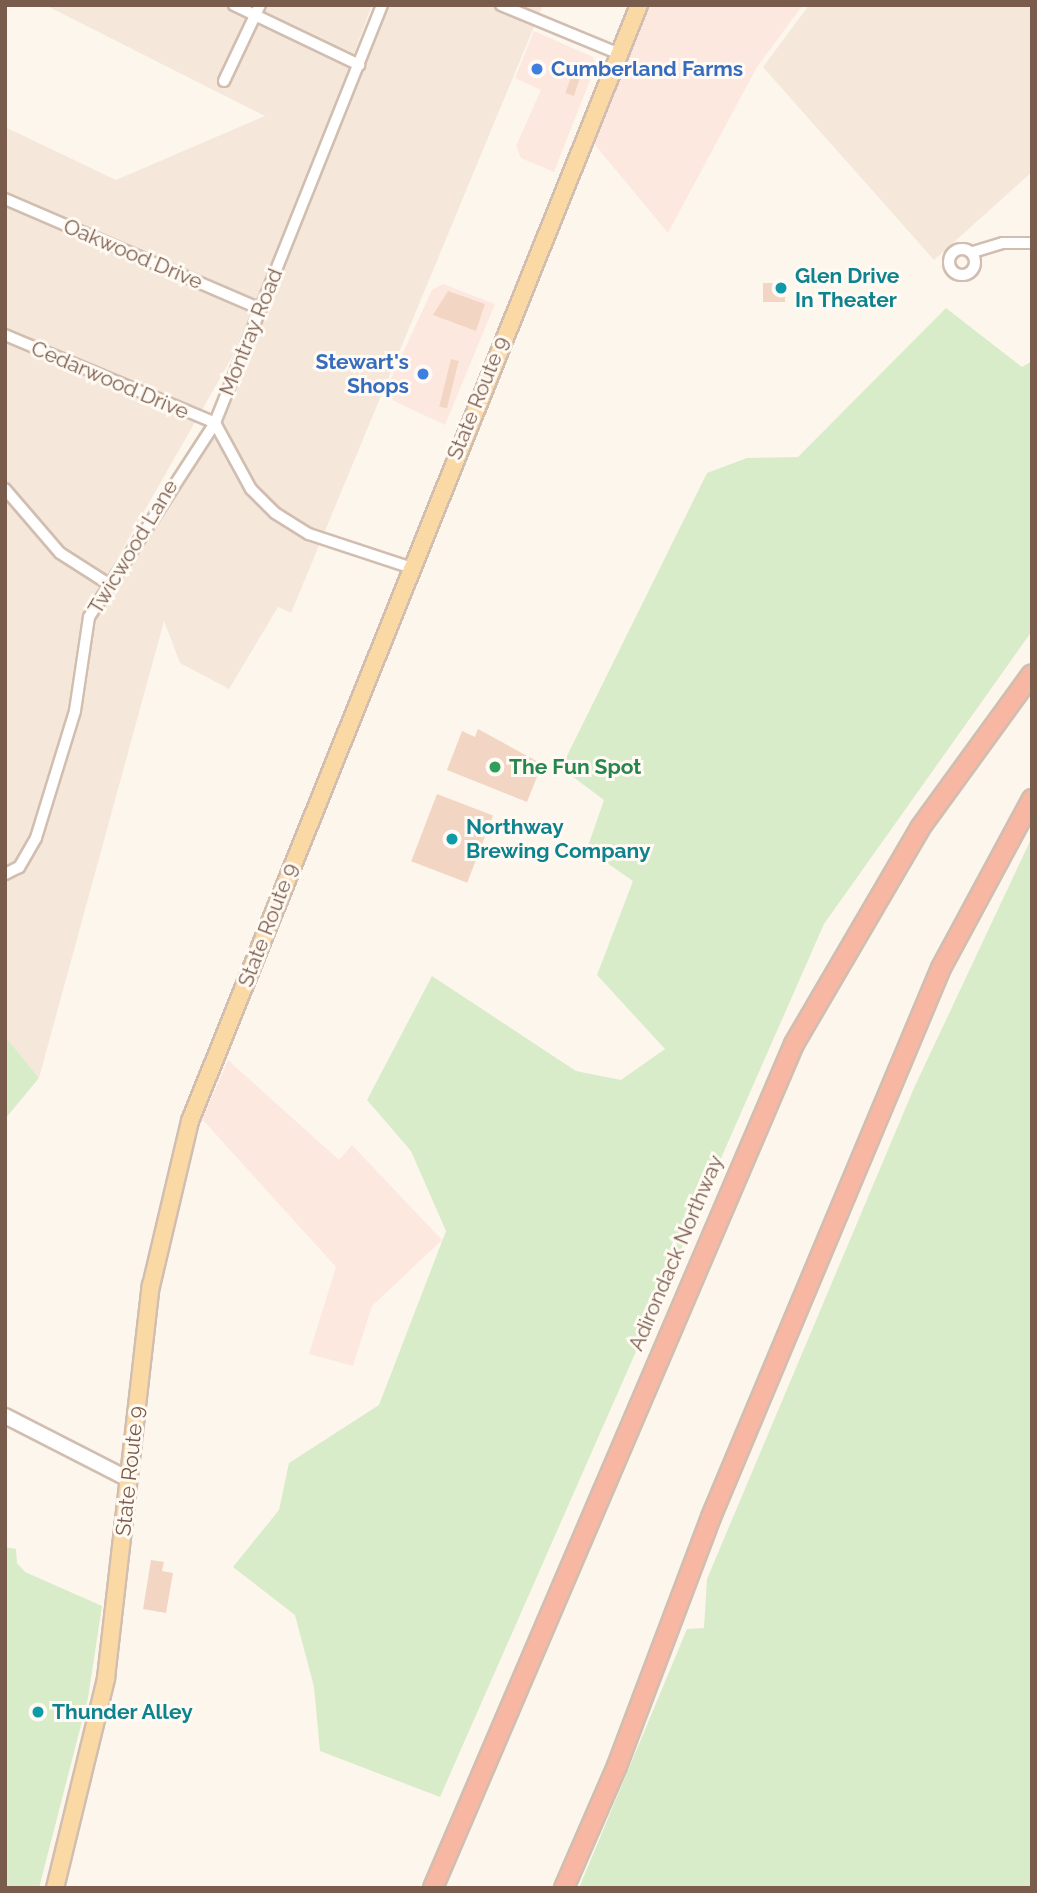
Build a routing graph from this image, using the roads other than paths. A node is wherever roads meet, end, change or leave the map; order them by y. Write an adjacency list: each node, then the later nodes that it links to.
1 (234, 5): 5 (street)
2 (382, 5): 7 (street, Montray Road)
3 (501, 5): 6 (street)
4 (639, 5): 6 (main road, State Route 9)
5 (258, 10): 7 (street); 8 (street)
6 (615, 52): 16 (main road, State Route 9)
7 (359, 65): 12 (street, Montray Road)
8 (224, 81)
9 (5, 199): 12 (street, Oakwood Drive)
10 (1032, 243): 11 (street)
11 (973, 252)
12 (260, 309): 14 (street, Montray Road)
13 (5, 335): 14 (street, Cedarwood Drive)
14 (215, 423): 16 (street, Montray Road); 17 (street, Twicwood Lane)
15 (5, 489): 17 (street)
16 (409, 567): 22 (main road, State Route 9)
17 (110, 585): 20 (street, Twicwood Lane)
18 (1032, 674): 24 (highway, Adirondack Northway)
19 (1032, 799): 25 (highway)
20 (5, 874)
21 (5, 1416): 22 (street)
22 (128, 1479): 23 (main road, State Route 9)
23 (55, 1888)
24 (433, 1888)
25 (564, 1888)

